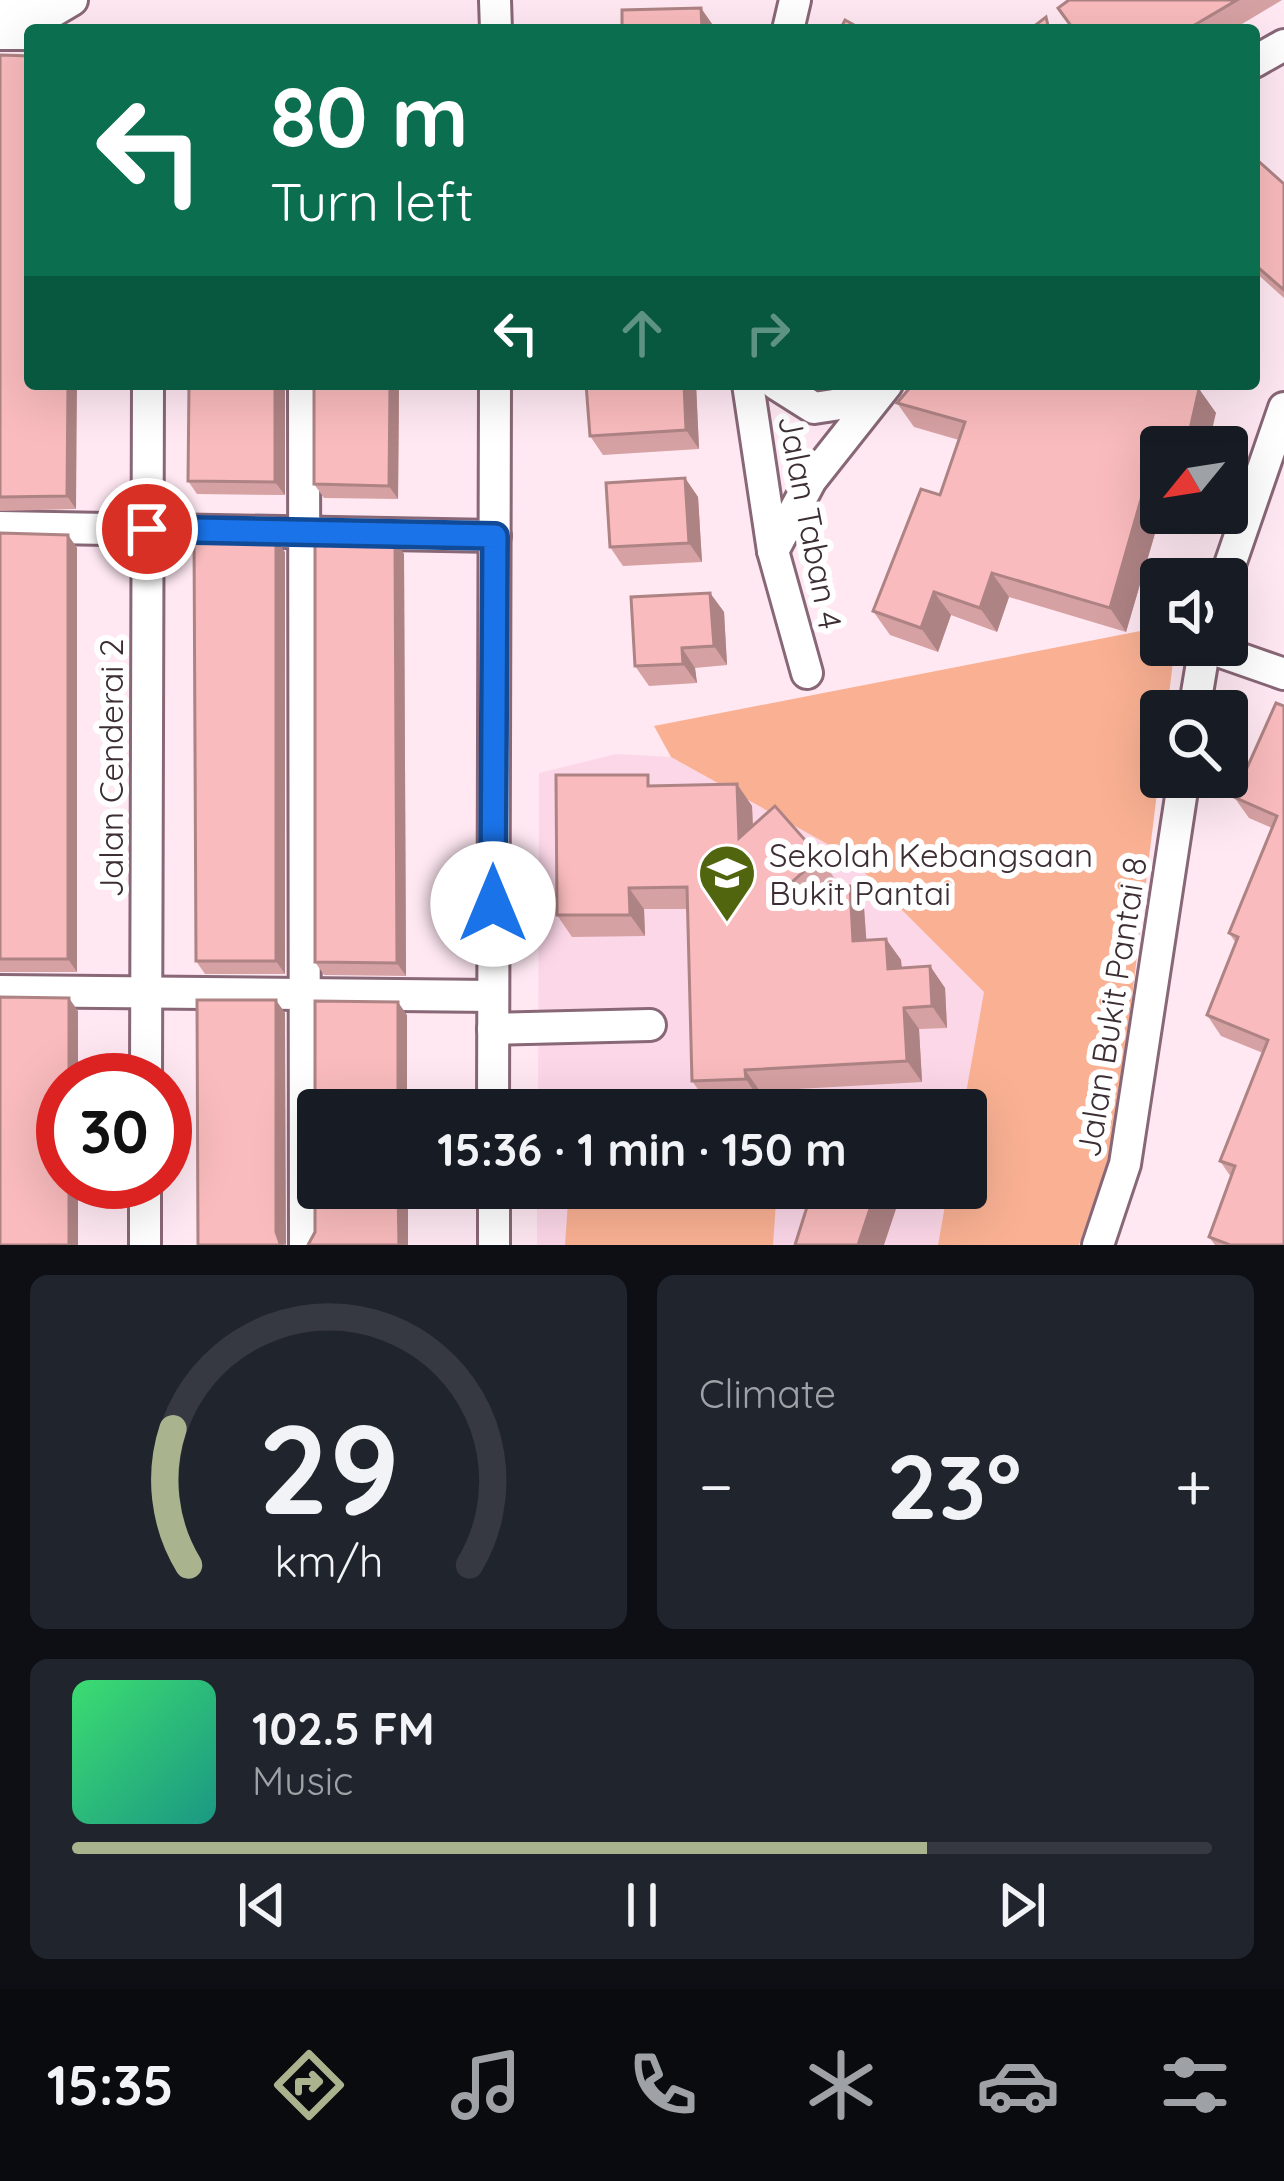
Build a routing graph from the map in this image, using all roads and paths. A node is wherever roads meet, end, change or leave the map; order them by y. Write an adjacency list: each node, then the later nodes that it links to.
1 (72, 0): 2 (street)
2 (0, 11)
3 (148, 390): 11 (street, Jalan Cenderai 2)
4 (304, 390): 12 (street)
5 (495, 390): 13 (street)
6 (749, 390): 14 (street, Jalan Taban 4)
7 (786, 390): 8 (street)
8 (880, 392): 14 (street)
9 (1284, 408): 15 (street)
10 (0, 526): 11 (street)
11 (147, 529): 12 (street); 21 (street, Jalan Cenderai 2)
12 (304, 532): 13 (street); 22 (street)
13 (495, 536): 23 (street)
14 (772, 551): 17 (street, Jalan Taban 4)
15 (1232, 558)
16 (1248, 661): 18 (street)
17 (807, 673)
18 (1284, 674)
19 (1181, 798): 33 (street, Jalan Bukit Pantai 8)
20 (0, 991): 21 (street)
21 (146, 993): 22 (street); 26 (street, Jalan Cenderai 2)
22 (304, 995): 23 (street); 31 (street)
23 (493, 996): 25 (street)
24 (650, 1025): 25 (street)
25 (493, 1029): 27 (street)
26 (146, 1053)
27 (494, 1089)
28 (145, 1209): 30 (street)
29 (494, 1209): 32 (street)
30 (145, 1245)
31 (305, 1245)
32 (494, 1245)
33 (1098, 1245)

